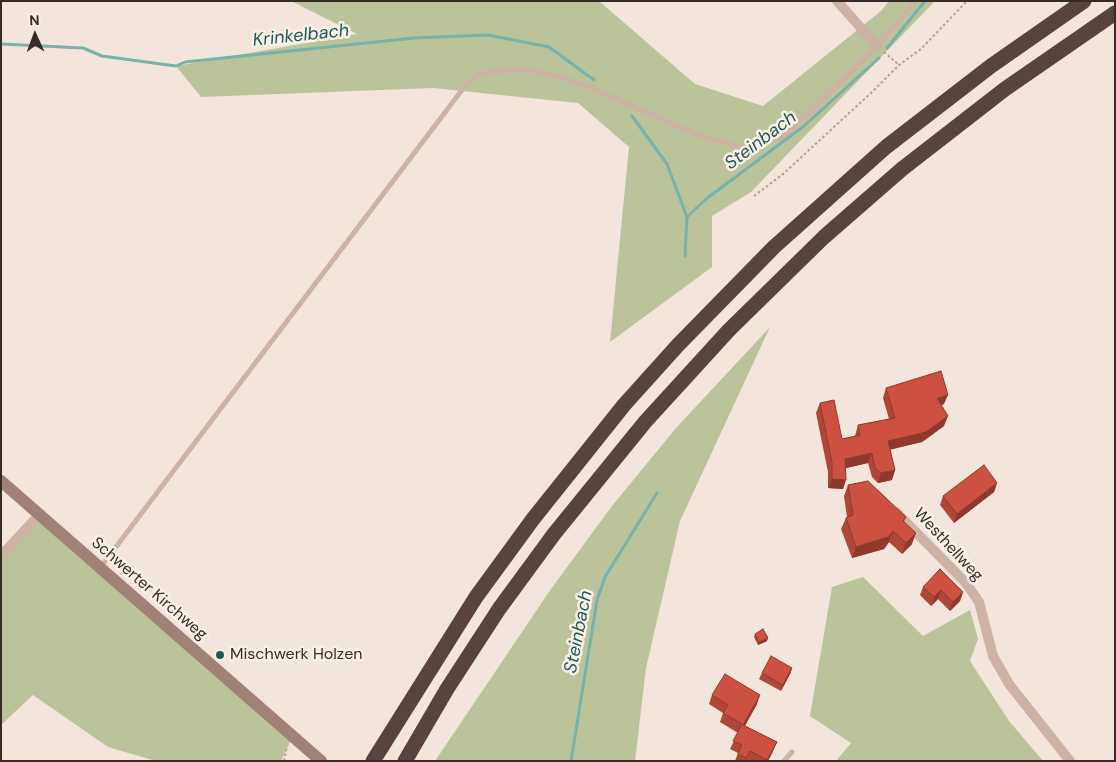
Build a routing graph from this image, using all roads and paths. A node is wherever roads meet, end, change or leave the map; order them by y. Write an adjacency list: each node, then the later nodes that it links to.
1 (837, 1): 6 (street)
2 (916, 1): 6 (lane)
3 (967, 1): 7 (path)
4 (1084, 1): 16 (highway)
5 (1115, 13): 17 (highway)
6 (877, 46): 7 (path); 13 (lane)
7 (899, 65): 8 (path)
8 (754, 196)
9 (1, 481): 11 (main road, Schwerter Kirchweg)
10 (888, 503): 19 (street, Westhellweg)
11 (40, 514): 12 (street); 13 (main road, Schwerter Kirchweg)
12 (1, 556)
13 (100, 568): 15 (main road, Schwerter Kirchweg)
14 (792, 752): 18 (lane)
15 (321, 761)
16 (374, 761)
17 (405, 761)
18 (784, 761)
19 (1070, 761)

